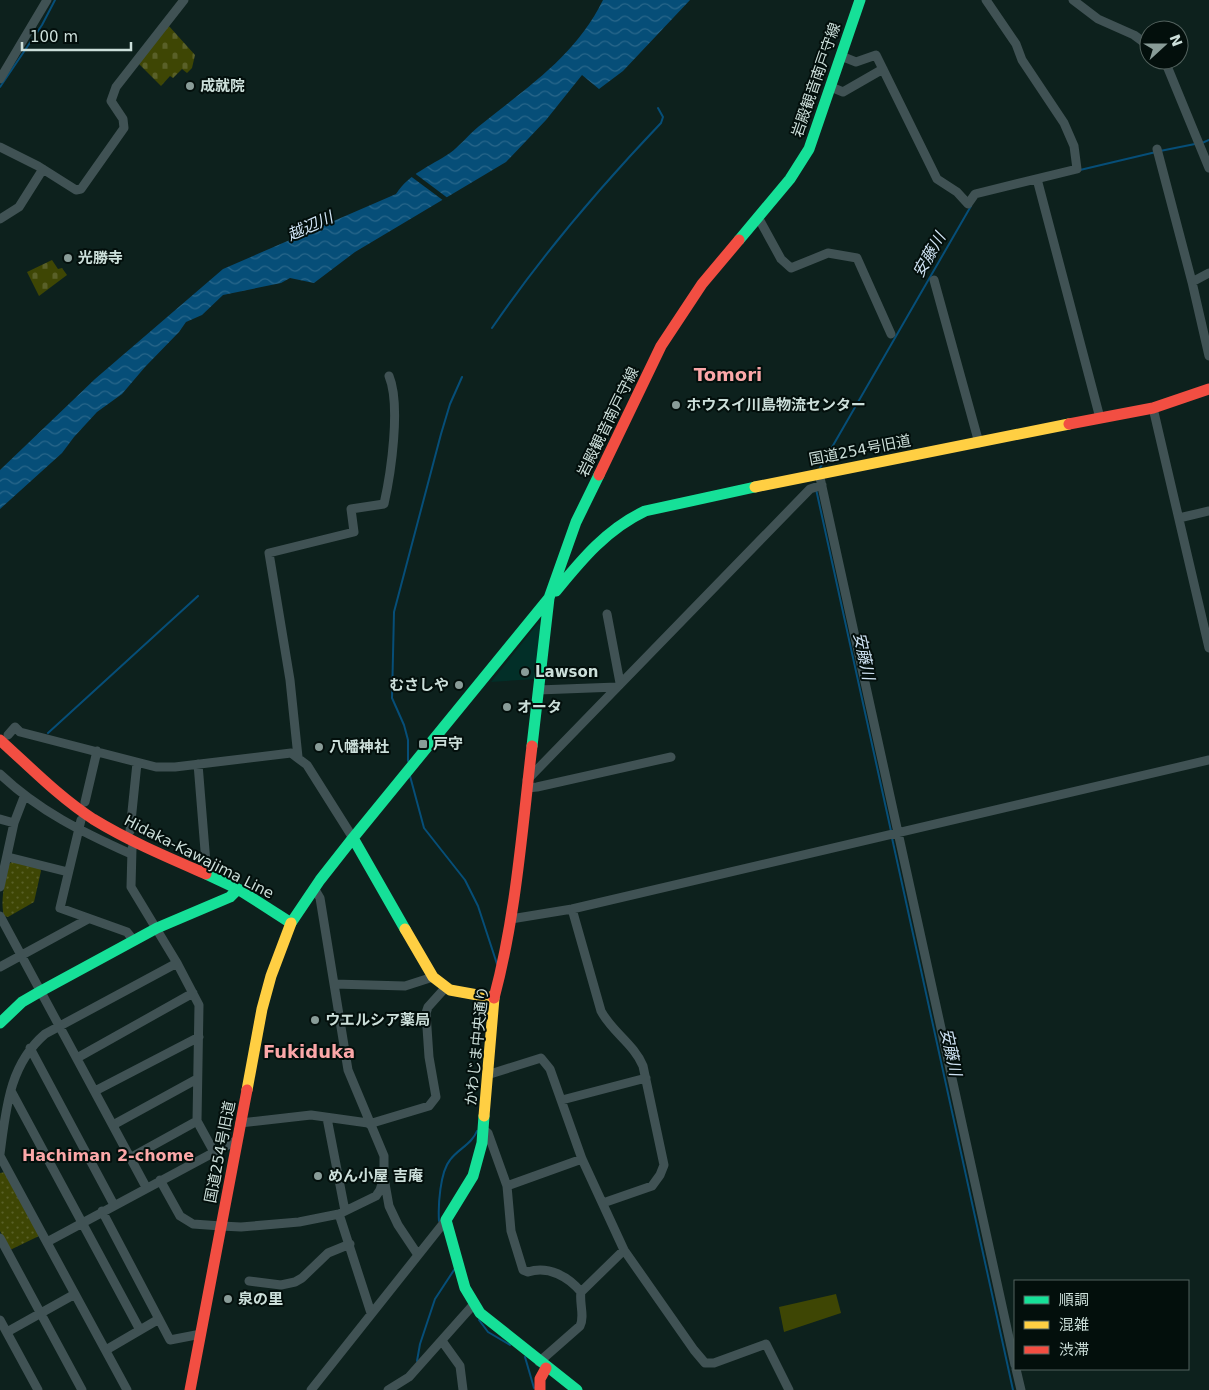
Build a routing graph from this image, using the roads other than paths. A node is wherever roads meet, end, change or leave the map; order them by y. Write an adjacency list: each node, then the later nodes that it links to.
1 (47, 0): 10 (street)
2 (184, 0): 15 (street)
3 (860, 0): 7 (main road, 岩殿観音南戸守線)
4 (986, 0): 16 (street)
5 (1073, 0): 6 (street)
6 (1139, 39)
7 (841, 56): 8 (street); 11 (main road, 岩殿観音南戸守線)
8 (883, 69): 11 (street); 16 (street)
9 (1169, 70): 14 (street)
10 (0, 79)
11 (831, 87): 17 (main road, 岩殿観音南戸守線)
12 (0, 147): 15 (street)
13 (1157, 150): 21 (street)
14 (1209, 168)
15 (43, 169): 18 (street)
16 (1037, 178): 27 (street)
17 (758, 217): 22 (street); 33 (main road, 岩殿観音南戸守線)
18 (0, 219)
19 (1209, 273): 21 (street)
20 (934, 280): 28 (street)
21 (1192, 282): 23 (street)
22 (891, 334)
23 (1209, 356)
24 (389, 376): 40 (street)
25 (1209, 389): 26 (main road, 国道254号旧道)
26 (1153, 408): 27 (main road, 国道254号旧道); 32 (street)
27 (1100, 418): 28 (main road, 国道254号旧道)
28 (978, 443): 29 (main road, 国道254号旧道)
29 (819, 473): 30 (street); 33 (main road, 国道254号旧道)
30 (822, 486): 36 (street); 53 (street)
31 (1209, 511): 32 (street)
32 (1179, 518): 35 (street)
33 (549, 598): 37 (main road, かわじま中央通り); 55 (main road, 岩殿観音南戸守線)
34 (607, 614): 36 (street)
35 (1209, 648)
36 (619, 685): 37 (street); 46 (street)
37 (538, 690): 46 (main road, かわじま中央通り)
38 (4, 737): 39 (street); 54 (main road, Hidaka-Kawajima Line)
39 (96, 751): 43 (street); 48 (street)
40 (298, 757): 44 (street); 55 (street)
41 (671, 757): 46 (street)
42 (1209, 760): 53 (street)
43 (137, 763): 44 (street); 54 (street)
44 (198, 764): 59 (street)
45 (0, 774): 47 (street)
46 (527, 784): 66 (main road, かわじま中央通り)
47 (24, 797): 51 (street); 52 (street)
48 (85, 802)
49 (0, 820): 51 (street)
50 (81, 820): 52 (street)
51 (14, 823): 57 (street)
52 (79, 829): 56 (street); 58 (street)
53 (898, 832): 63 (street); 132 (street)
54 (132, 837): 56 (street); 59 (main road, Hidaka-Kawajima Line)
55 (353, 838): 61 (main road); 73 (main road)
56 (131, 854): 68 (street)
57 (8, 857): 58 (street); 60 (street)
58 (68, 872): 65 (street)
59 (204, 873): 62 (main road, Hidaka-Kawajima Line)
60 (0, 887)
61 (314, 888): 67 (main road); 74 (street)
62 (238, 890): 67 (main road, Hidaka-Kawajima Line); 68 (main road)
63 (572, 909): 66 (street); 85 (street)
64 (0, 916): 70 (street)
65 (88, 919): 69 (street); 70 (street)
66 (511, 919): 78 (main road, かわじま中央通り)
67 (291, 923): 92 (main road, 国道254号旧道)
68 (157, 928): 69 (main road); 71 (street)
69 (134, 941): 76 (main road)
70 (21, 955): 72 (street); 76 (street)
71 (177, 963): 77 (street); 80 (street)
72 (0, 967)
73 (433, 977): 74 (street); 75 (main road)
74 (334, 984): 93 (street)
75 (446, 987): 78 (main road); 93 (street)
76 (41, 991): 79 (main road); 80 (street)
77 (194, 993): 81 (street); 83 (street)
78 (494, 998): 84 (main road, かわじま中央通り)
79 (0, 1022)
80 (60, 1026): 82 (street); 83 (street)
81 (198, 1037): 86 (street); 88 (street)
82 (30, 1048): 87 (street); 108 (street)
83 (77, 1058): 88 (street)
84 (487, 1075): 89 (street); 95 (main road, かわじま中央通り)
85 (646, 1078): 89 (street); 107 (street)
86 (197, 1079): 91 (street); 94 (street)
87 (11, 1091): 98 (street); 112 (street)
88 (95, 1091): 94 (street)
89 (562, 1100): 100 (street)
90 (328, 1118): 92 (street); 93 (street); 110 (street)
91 (197, 1120): 97 (street); 99 (street)
92 (240, 1123): 96 (main road, 国道254号旧道)
93 (368, 1123): 101 (street)
94 (113, 1125): 99 (street)
95 (484, 1130): 103 (street); 111 (main road, かわじま中央通り)
96 (237, 1140): 97 (street); 113 (main road, 国道254号旧道)
97 (214, 1152): 102 (street)
98 (0, 1155): 115 (street)
99 (130, 1158): 104 (street)
100 (582, 1159): 103 (street); 107 (street)
101 (384, 1178): 105 (street); 106 (street)
102 (160, 1180): 104 (street); 113 (street)
103 (507, 1186): 120 (street)
104 (146, 1188): 108 (street)
105 (376, 1196): 106 (street); 110 (street)
106 (389, 1203): 118 (street)
107 (603, 1203): 117 (street)
108 (114, 1205): 109 (street)
109 (102, 1211): 112 (street); 125 (street)
110 (342, 1213): 113 (street); 116 (street)
111 (446, 1220): 118 (street); 122 (main road)
112 (81, 1223): 115 (street); 127 (street)
113 (221, 1226): 129 (main road, 国道254号旧道)
114 (0, 1238): 123 (street)
115 (46, 1242): 121 (street)
116 (350, 1244): 119 (street); 124 (street)
117 (624, 1250): 120 (street); 144 (street)
118 (418, 1255): 124 (street)
119 (249, 1281)
120 (581, 1292): 133 (street)
121 (75, 1294): 123 (street); 131 (street)
122 (474, 1304): 130 (street); 133 (main road)
123 (41, 1313): 128 (street); 137 (street)
124 (371, 1313): 135 (street)
125 (160, 1319): 127 (street); 129 (street)
126 (0, 1320): 128 (street)
127 (140, 1330): 131 (street)
128 (6, 1332): 136 (street)
129 (201, 1334): 139 (main road, 国道254号旧道)
130 (442, 1341): 140 (street); 141 (street)
131 (106, 1350): 138 (street)
132 (1014, 1360)
133 (543, 1365): 142 (main road); 143 (main road)
134 (1016, 1370): 145 (street)
135 (313, 1389)
136 (38, 1390)
137 (82, 1390)
138 (127, 1390)
139 (190, 1390)
140 (388, 1390)
141 (463, 1390)
142 (540, 1390)
143 (577, 1390)
144 (790, 1390)
145 (1021, 1390)

